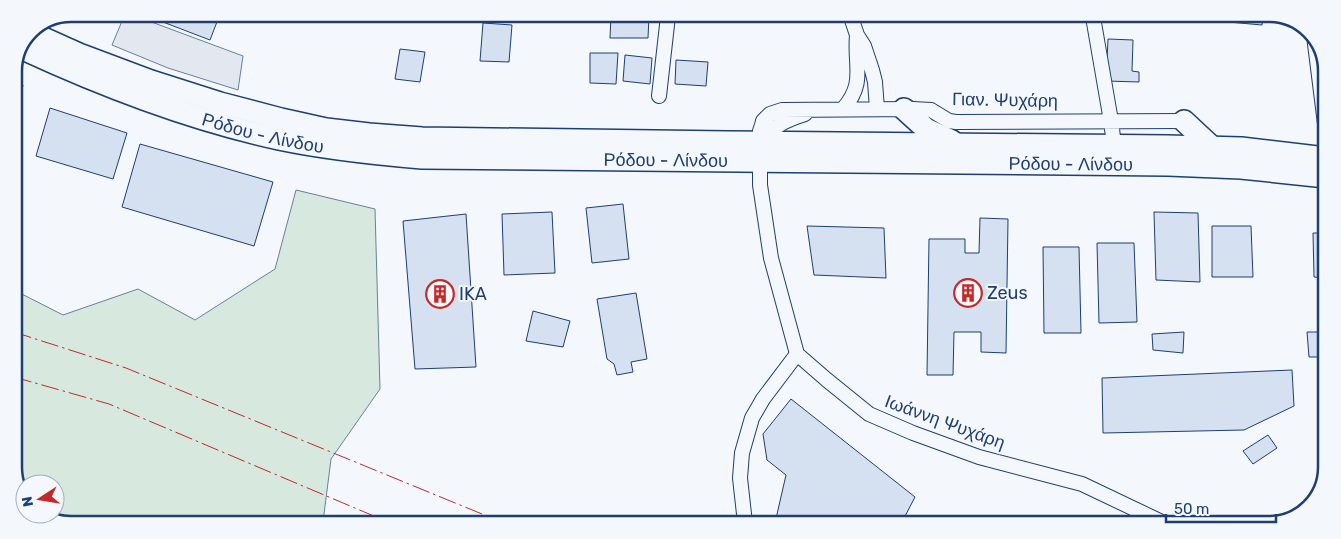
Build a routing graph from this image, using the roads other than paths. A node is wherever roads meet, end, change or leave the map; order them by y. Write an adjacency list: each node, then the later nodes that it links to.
1 (667, 22): 7 (street)
2 (853, 22): 5 (street)
3 (1094, 22): 11 (street)
4 (42, 33): 16 (main road, Ρόδου - Λίνδου)
5 (857, 35): 9 (street); 10 (street)
6 (27, 51): 16 (main road, Ρόδου - Λίνδου)
7 (659, 96)
8 (904, 108): 10 (street, Γιαν. Ψυχάρη); 11 (street, Γιαν. Ψυχάρη); 13 (main road)
9 (843, 109): 10 (street, Γιαν. Ψυχάρη); 16 (street, Γιαν. Ψυχάρη)
10 (876, 109)
11 (1111, 121): 12 (street, Γιαν. Ψυχάρη); 14 (street)
12 (1184, 121): 15 (main road)
13 (959, 144): 14 (main road, Ρόδου - Λίνδου); 16 (main road, Ρόδου - Λίνδου)
14 (1114, 145): 15 (main road, Ρόδου - Λίνδου)
15 (1213, 148): 17 (main road, Ρόδου - Λίνδου)
16 (760, 152): 18 (main road, Ρόδου - Λίνδου); 19 (street)
17 (1318, 157)
18 (1318, 176)
19 (798, 354): 20 (street); 21 (street, Ιωάννη Ψυχάρη)
20 (744, 516)
21 (1149, 516)

